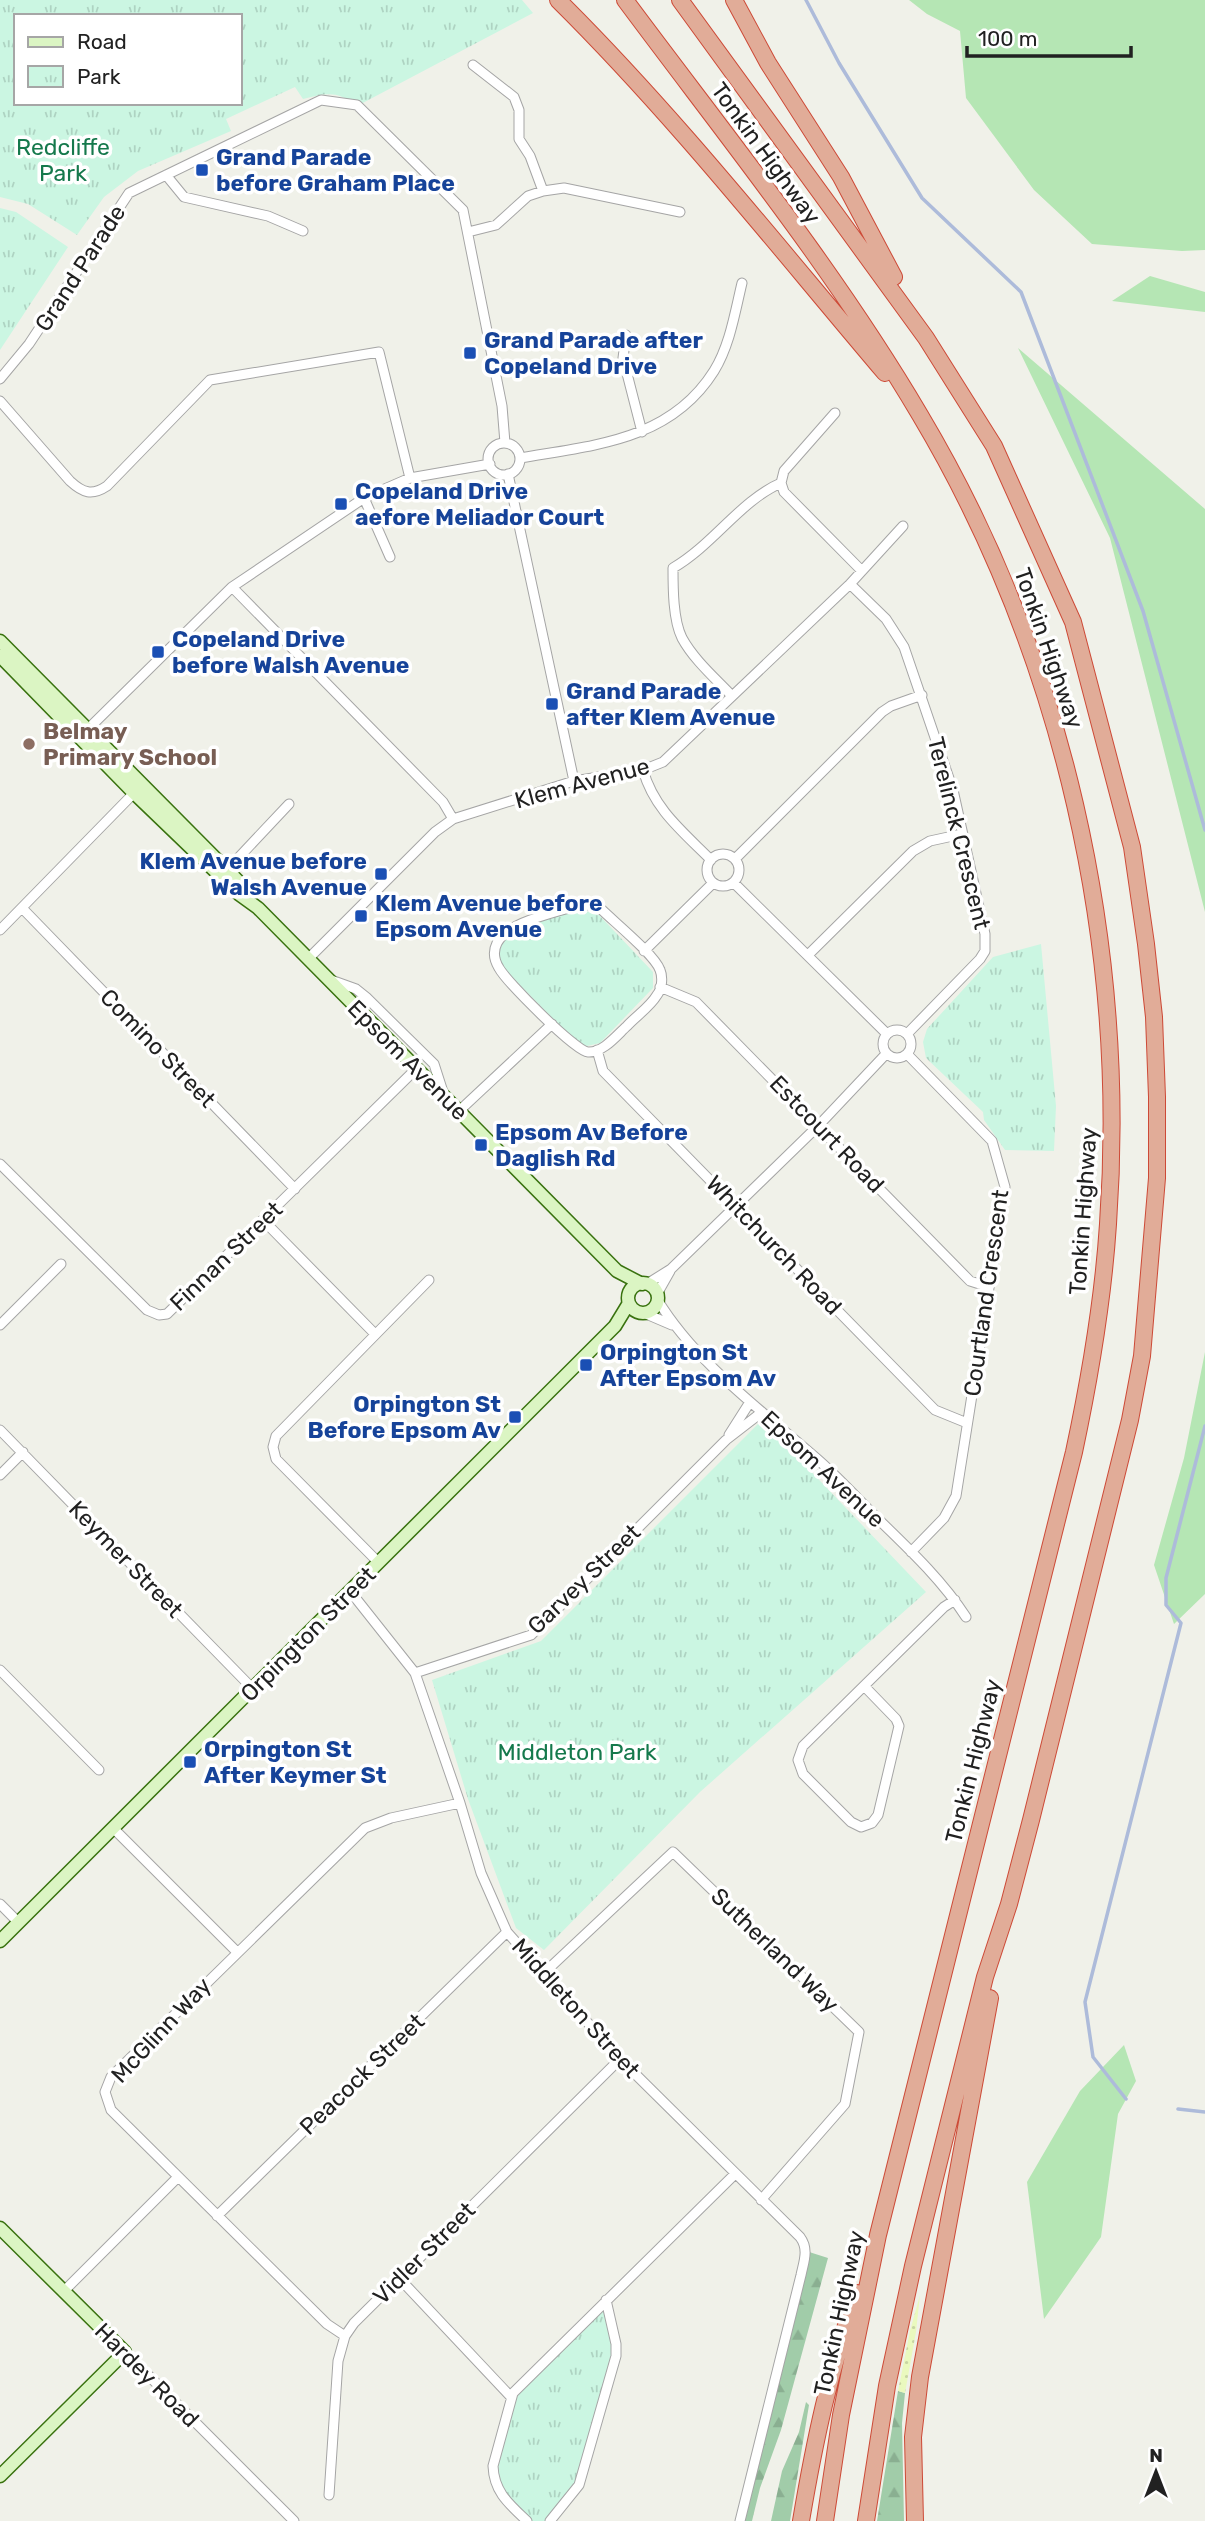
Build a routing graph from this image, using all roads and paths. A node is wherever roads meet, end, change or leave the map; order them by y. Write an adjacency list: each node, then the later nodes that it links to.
1 (558, 0): 17 (highway)
2 (625, 0): 17 (highway, Tonkin Highway)
3 (680, 0): 13 (highway, Tonkin Highway)
4 (734, 0): 13 (highway)
5 (472, 65): 7 (street)
6 (166, 175): 9 (street); 10 (street, Grand Parade); 14 (street, Grand Parade)
7 (543, 191): 8 (street); 10 (street)
8 (680, 212)
9 (303, 231)
10 (468, 232): 19 (street, Grand Parade)
11 (742, 284): 18 (street)
12 (626, 335): 18 (street)
13 (926, 338): 99 (highway, Tonkin Highway)
14 (0, 379)
15 (0, 401): 23 (street)
16 (835, 413): 24 (street)
17 (920, 415): 111 (highway, Tonkin Highway)
18 (642, 432): 20 (street)
19 (505, 443): 20 (street); 21 (street)
20 (520, 458): 22 (street)
21 (490, 464): 22 (street); 23 (street)
22 (508, 474): 37 (street)
23 (410, 478): 25 (street)
24 (781, 483): 28 (street); 34 (street)
25 (364, 498): 27 (street); 30 (street)
26 (903, 526): 28 (street, Klem Avenue)
27 (390, 557)
28 (862, 571): 29 (street, Klem Avenue)
29 (850, 584): 33 (street, Terelinck Crescent); 34 (street, Klem Avenue)
30 (232, 587): 35 (street); 40 (street)
31 (0, 641): 35 (street, Epsom Avenue)
32 (0, 656): 35 (street, Epsom Avenue)
33 (922, 695): 41 (street, Terelinck Crescent); 42 (street)
34 (732, 696): 36 (street, Klem Avenue)
35 (84, 733): 38 (street, Epsom Avenue)
36 (642, 770): 37 (street, Klem Avenue); 43 (street)
37 (574, 781): 40 (street, Klem Avenue)
38 (138, 789): 44 (street, Epsom Avenue); 47 (street)
39 (289, 804): 44 (street)
40 (453, 819): 51 (street, Klem Avenue)
41 (962, 834): 50 (street); 56 (street, Terelinck Crescent)
42 (735, 859): 43 (street); 46 (street)
43 (711, 860): 45 (street)
44 (224, 873): 51 (street, Epsom Avenue)
45 (713, 883): 46 (street); 49 (street)
46 (734, 883): 50 (street)
47 (22, 908): 48 (street); 65 (street, Comino Street)
48 (0, 930)
49 (644, 951): 53 (street); 54 (street)
50 (808, 955): 55 (street)
51 (308, 959): 52 (street, Epsom Avenue)
52 (326, 977): 60 (street, Epsom Avenue); 61 (street)
53 (660, 987): 57 (street); 63 (street, Estcourt Road)
54 (552, 1024): 57 (street); 62 (street)
55 (886, 1034): 56 (street); 58 (street)
56 (907, 1034): 59 (street)
57 (597, 1050): 66 (street, Whitchurch Road)
58 (886, 1054): 59 (street); 63 (street)
59 (907, 1054): 71 (street, Courtland Crescent)
60 (417, 1068): 61 (street, Epsom Avenue); 65 (street, Finnan Street)
61 (443, 1095): 62 (street, Epsom Avenue)
62 (459, 1111): 69 (street, Epsom Avenue)
63 (819, 1125): 66 (street); 71 (street, Estcourt Road)
64 (0, 1164): 67 (street, Finnan Street)
65 (295, 1189): 67 (street, Finnan Street)
66 (735, 1205): 72 (street); 81 (street, Whitchurch Road)
67 (264, 1221): 78 (street)
68 (61, 1264): 75 (street)
69 (617, 1270): 72 (street, Epsom Avenue); 73 (street, Epsom Avenue)
70 (429, 1280): 78 (street)
71 (989, 1287): 81 (street, Courtland Crescent)
72 (651, 1290): 73 (street); 74 (street); 77 (street, Epsom Avenue)
73 (628, 1298): 74 (street); 76 (street, Orpington Street)
74 (642, 1312): 76 (street, Orpington Street); 77 (street, Epsom Avenue)
75 (0, 1325)
76 (615, 1326): 87 (street, Orpington Street)
77 (673, 1326): 79 (street, Epsom Avenue)
78 (375, 1334): 87 (street)
79 (750, 1402): 80 (street, Epsom Avenue); 83 (street, Garvey Street)
80 (762, 1412): 83 (street, Garvey Street); 86 (street, Epsom Avenue)
81 (967, 1423): 86 (street, Courtland Crescent)
82 (0, 1430): 84 (street, Keymer Street)
83 (726, 1440): 92 (street, Garvey Street)
84 (23, 1452): 85 (street); 94 (street, Keymer Street)
85 (0, 1475)
86 (911, 1552): 89 (street, Epsom Avenue)
87 (379, 1563): 88 (street, Orpington Street)
88 (351, 1591): 92 (street, Middleton Street); 94 (street, Orpington Street)
89 (955, 1600): 90 (street, Epsom Avenue); 93 (street)
90 (966, 1617)
91 (0, 1670): 95 (street)
92 (415, 1673): 96 (street, Middleton Street)
93 (865, 1687): 93 (street)
94 (252, 1688): 97 (street, Orpington Street)
95 (99, 1770)
96 (460, 1803): 101 (street, Middleton Street); 103 (street, McGlinn Way)
97 (113, 1828): 100 (street, Orpington Street); 103 (street)
98 (0, 1904): 100 (street)
99 (1009, 1904): 126 (highway, Tonkin Highway); 127 (highway)
100 (18, 1922): 102 (street, Orpington Street)
101 (507, 1932): 104 (street, Middleton Street); 109 (street, Peacock Street)
102 (0, 1941)
103 (236, 1951): 107 (street, McGlinn Way)
104 (544, 1973): 105 (street, Middleton Street); 108 (street, Sutherland Way)
105 (620, 2059): 106 (street, Middleton Street); 112 (street, Vidler Street)
106 (735, 2174): 108 (street, Middleton Street); 114 (street)
107 (178, 2177): 109 (street, McGlinn Way); 113 (street)
108 (761, 2200): 123 (street, Middleton Street)
109 (217, 2216): 115 (street, McGlinn Way)
110 (0, 2228): 113 (street, Hardey Road)
111 (878, 2235): 124 (highway); 125 (highway, Tonkin Highway)
112 (399, 2278): 115 (street, Vidler Street); 117 (street)
113 (63, 2292): 116 (street, Hardey Road)
114 (606, 2300): 117 (street); 122 (street)
115 (345, 2336): 119 (street, Vidler Street)
116 (125, 2352): 118 (street); 120 (street, Hardey Road)
117 (511, 2397): 121 (street)
118 (0, 2476)
119 (329, 2495)
120 (294, 2521)
121 (527, 2521)
122 (550, 2521)
123 (740, 2521)
124 (801, 2521)
125 (825, 2521)
126 (866, 2521)
127 (915, 2521)

